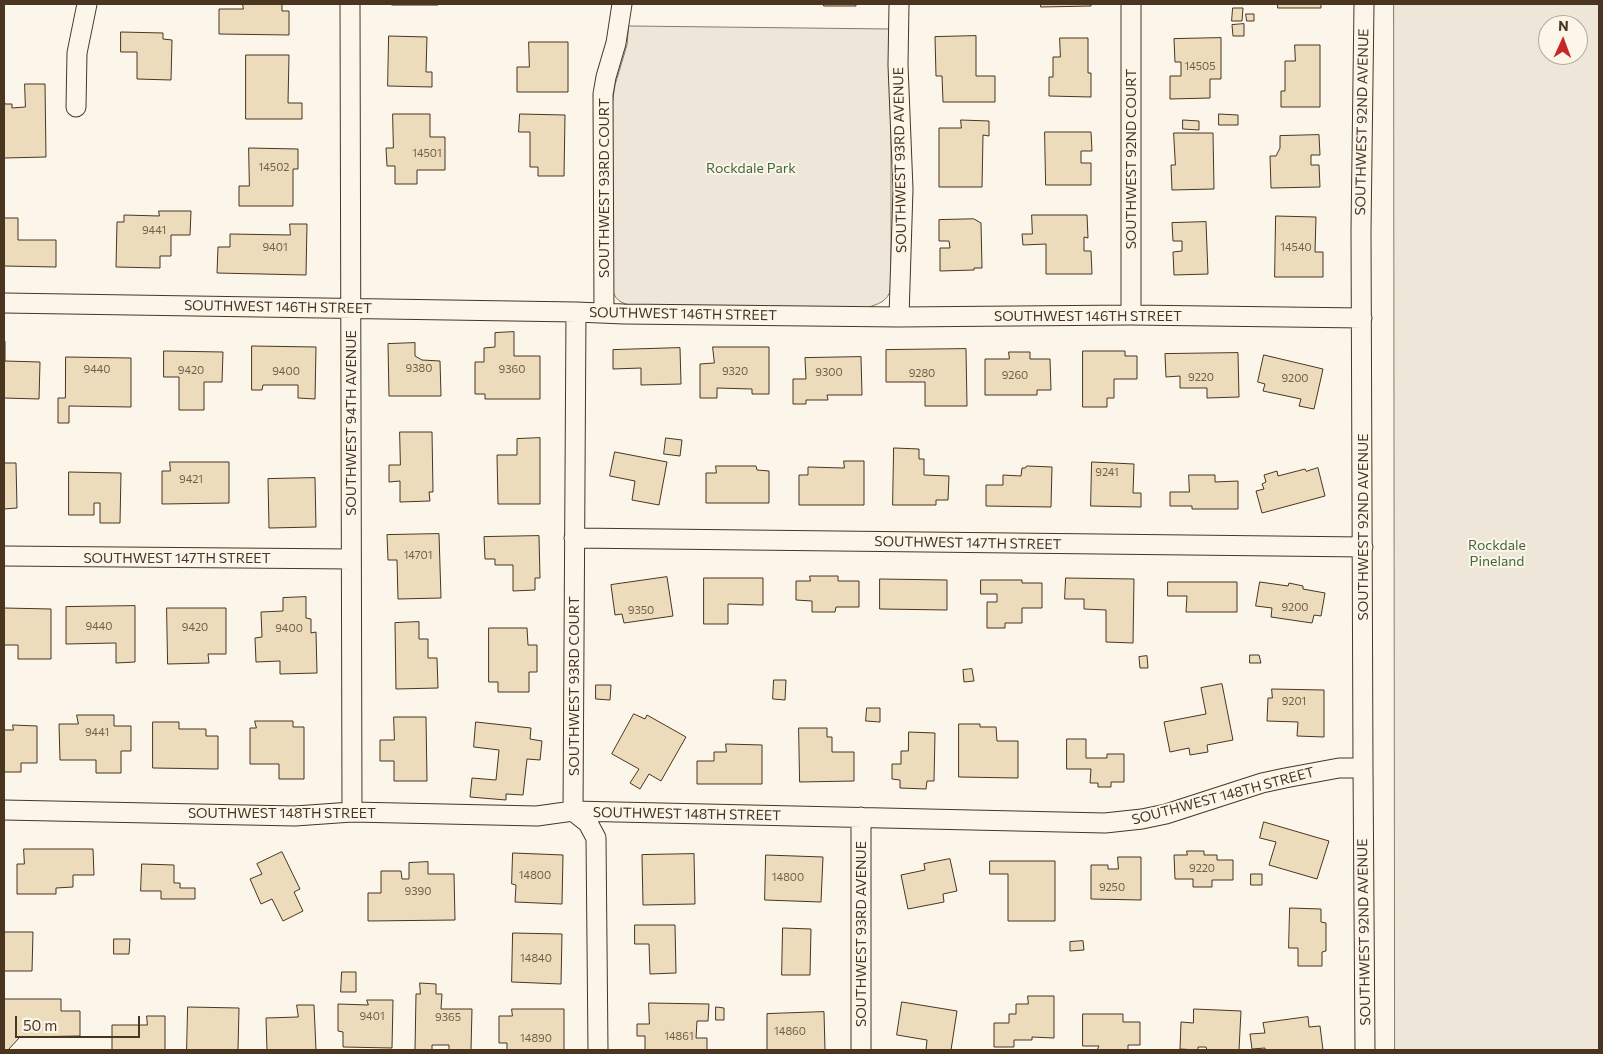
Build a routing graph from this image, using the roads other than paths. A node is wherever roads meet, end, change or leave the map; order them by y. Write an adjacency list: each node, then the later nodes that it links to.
1 (87, 4): 7 (street)
2 (350, 4): 9 (street, SOUTHWEST 94TH AVENUE)
3 (622, 4): 11 (street, SOUTHWEST 93RD COURT)
4 (899, 4): 13 (street, SOUTHWEST 93RD AVENUE)
5 (1131, 4): 12 (street, SOUTHWEST 92ND COURT)
6 (1364, 4): 14 (street, SOUTHWEST 92ND AVENUE)
7 (76, 107)
8 (4, 303): 9 (street, SOUTHWEST 146TH STREET)
9 (351, 308): 10 (street, SOUTHWEST 146TH STREET); 18 (street, SOUTHWEST 94TH AVENUE)
10 (576, 312): 11 (street, SOUTHWEST 146TH STREET); 15 (street, SOUTHWEST 93RD COURT)
11 (604, 313): 13 (street, SOUTHWEST 146TH STREET)
12 (1131, 315): 13 (street, SOUTHWEST 146TH STREET); 14 (street, SOUTHWEST 146TH STREET)
13 (899, 316)
14 (1362, 318): 16 (street, SOUTHWEST 92ND AVENUE)
15 (574, 538): 16 (street, SOUTHWEST 147TH STREET); 21 (street, SOUTHWEST 93RD COURT)
16 (1363, 547): 19 (street, SOUTHWEST 92ND AVENUE)
17 (4, 556): 18 (street, SOUTHWEST 147TH STREET)
18 (351, 560): 22 (street, SOUTHWEST 94TH AVENUE)
19 (1363, 768): 23 (street, SOUTHWEST 148TH STREET); 26 (street, SOUTHWEST 92ND AVENUE)
20 (4, 810): 22 (street, SOUTHWEST 148TH STREET)
21 (573, 811): 22 (street, SOUTHWEST 148TH STREET); 23 (street, SOUTHWEST 148TH STREET); 24 (street)
22 (352, 812)
23 (861, 817): 25 (street, SOUTHWEST 93RD AVENUE)
24 (598, 1050)
25 (861, 1050)
26 (1365, 1050)

